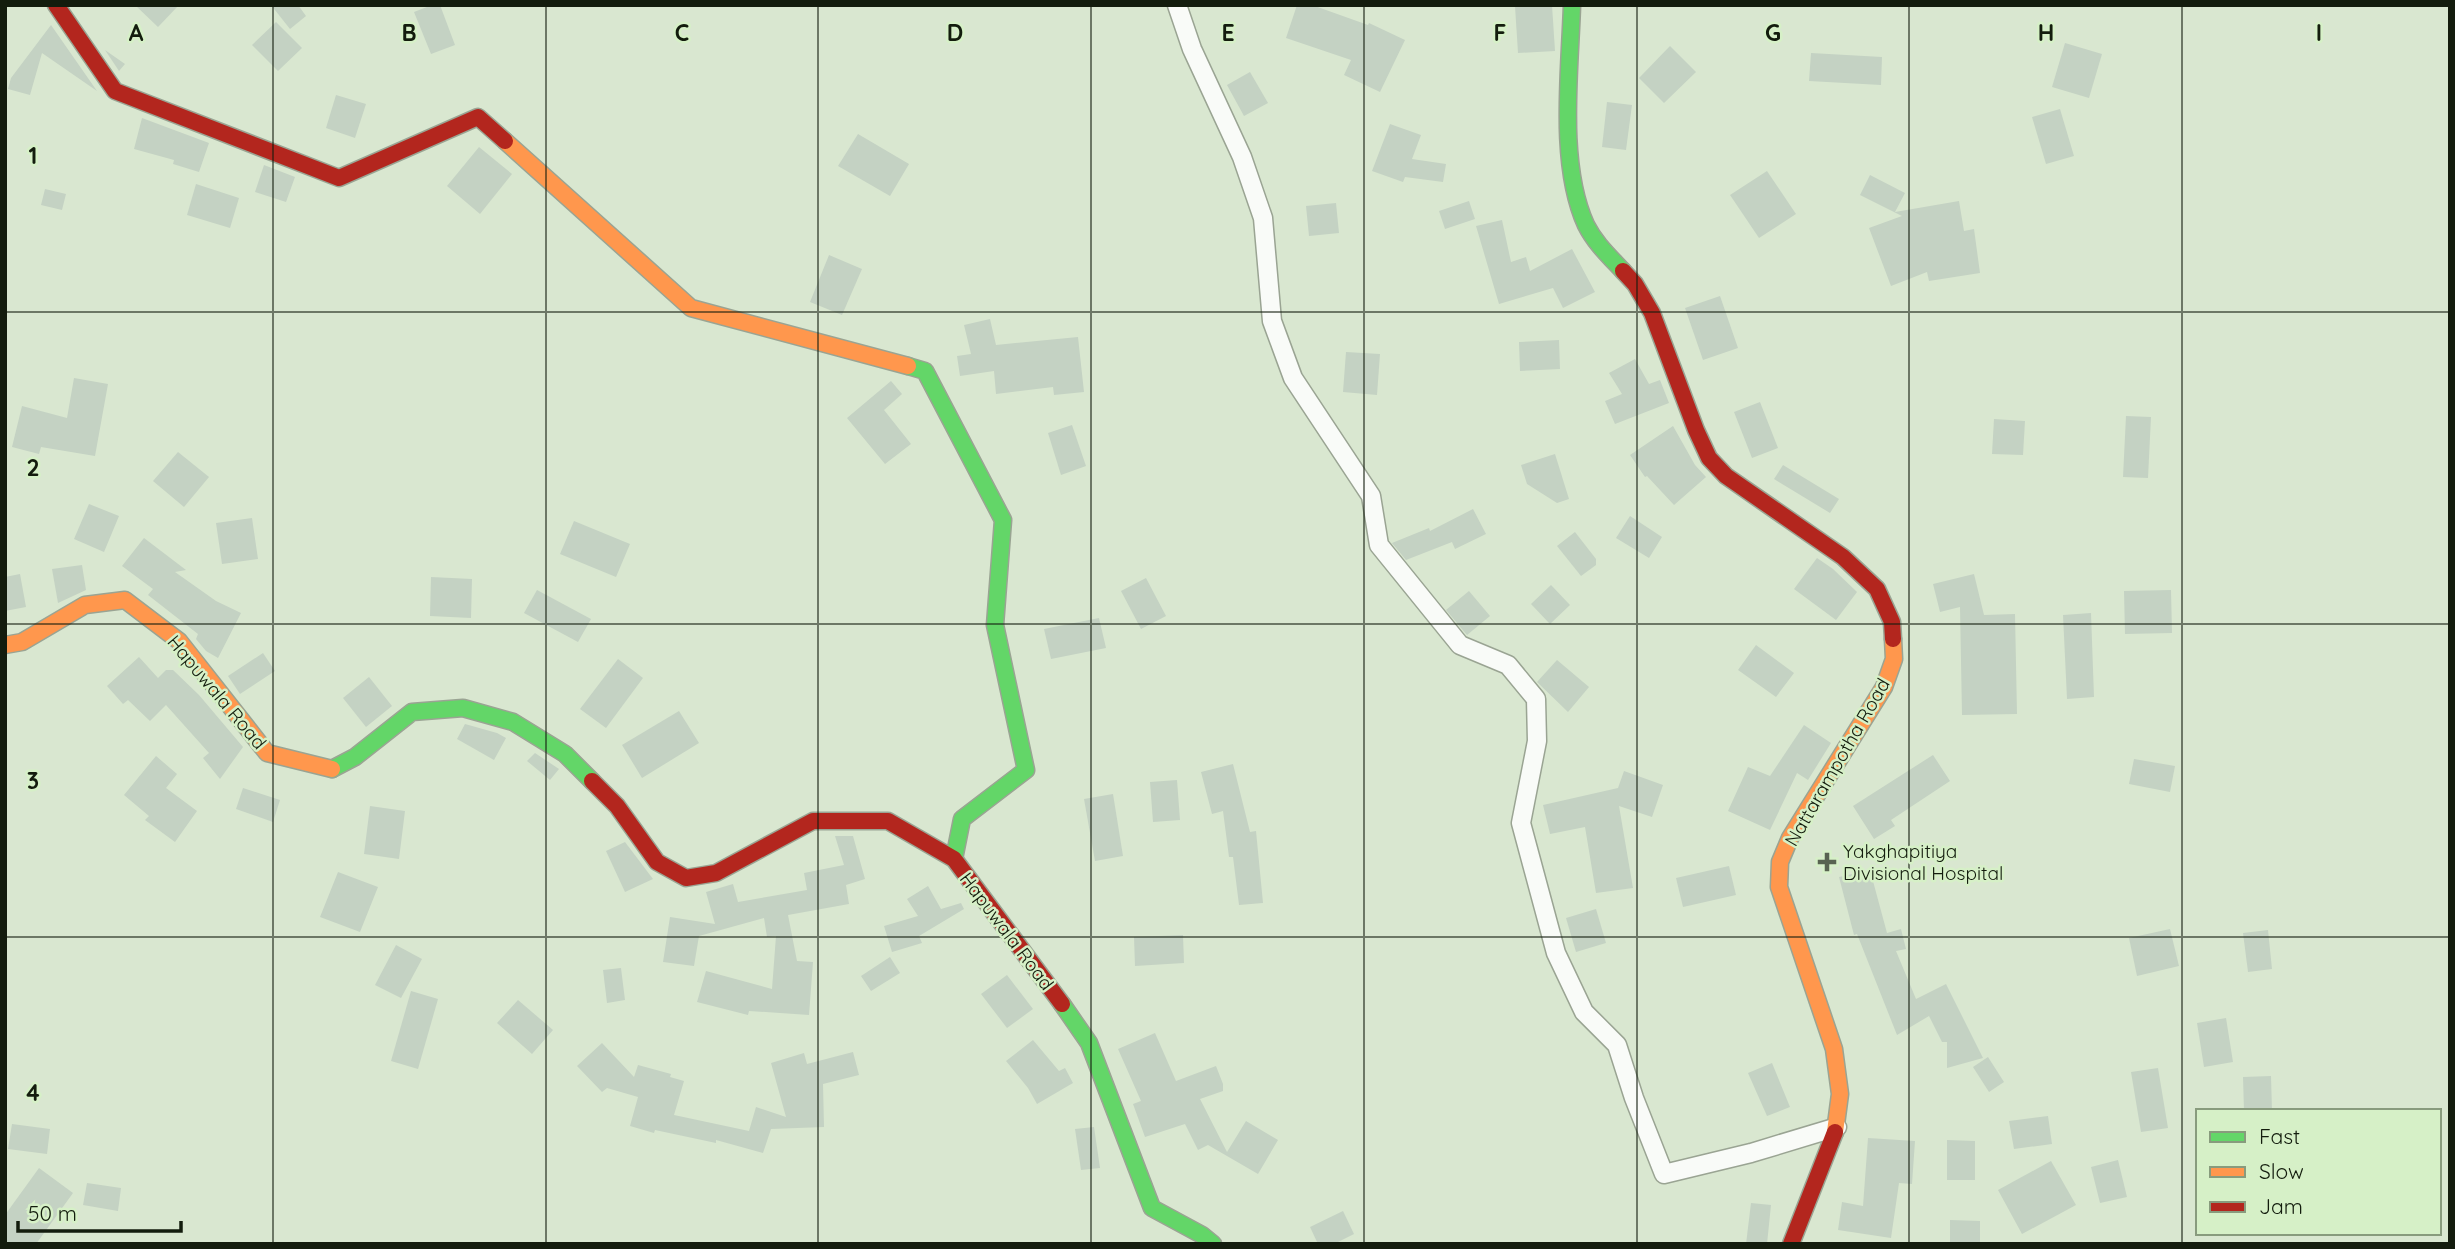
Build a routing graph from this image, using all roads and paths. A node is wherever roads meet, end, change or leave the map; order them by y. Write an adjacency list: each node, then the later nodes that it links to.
1 (56, 5): 5 (street)
2 (1177, 5): 6 (street)
3 (1572, 5): 6 (street, Nattarampotha Road)
4 (5, 645): 5 (street, Hapuwala Road)
5 (954, 859): 7 (street, Hapuwala Road)
6 (1837, 1127): 8 (street, Nattarampotha Road)
7 (1213, 1244)
8 (1791, 1244)

